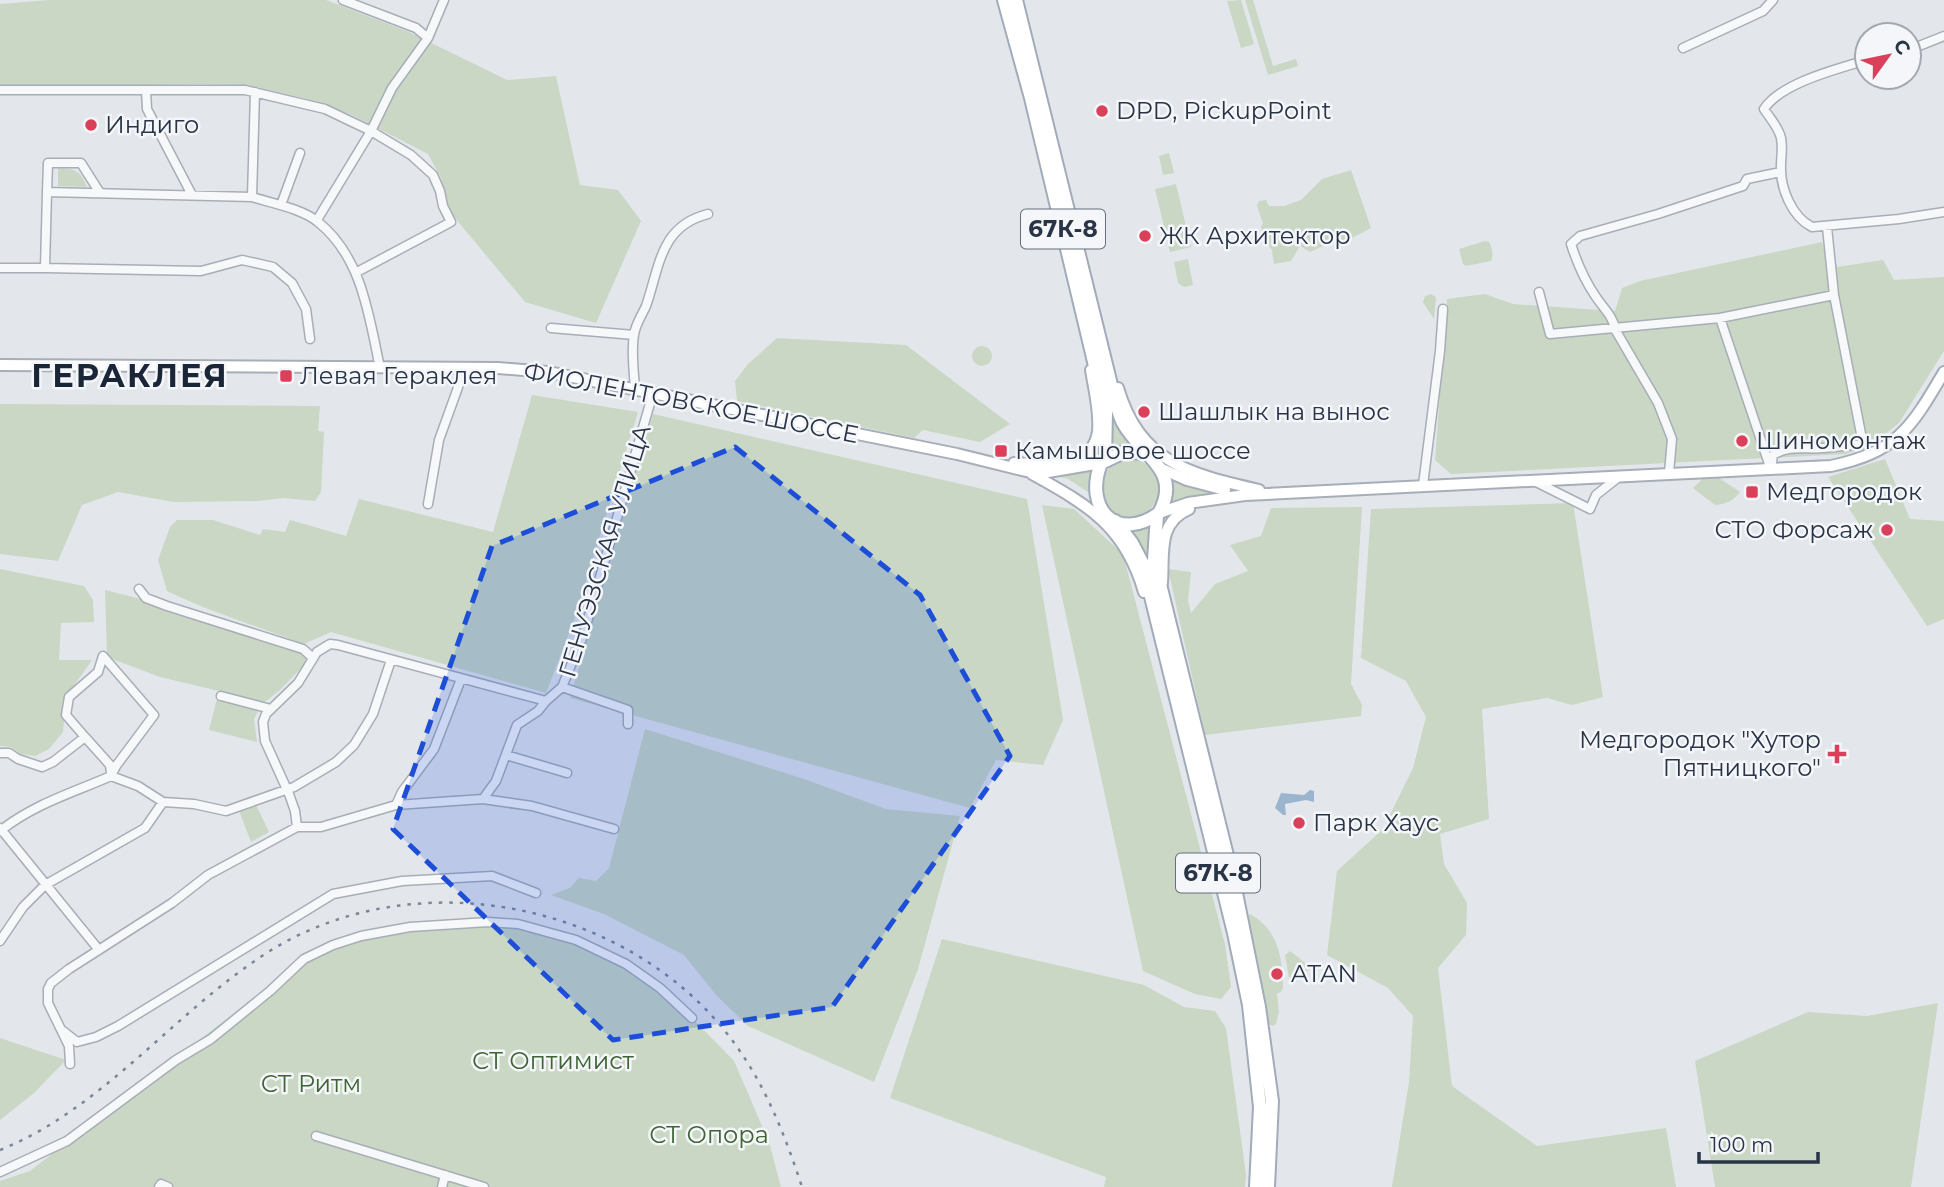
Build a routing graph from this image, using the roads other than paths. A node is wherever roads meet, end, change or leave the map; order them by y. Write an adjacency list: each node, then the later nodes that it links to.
1 (343, 0): 7 (street)
2 (444, 0): 7 (street)
3 (1004, 0): 37 (main road, 67К-8)
4 (1016, 0): 38 (main road, 67К-8)
5 (1773, 0): 9 (street)
6 (1944, 36): 8 (street)
7 (428, 38): 14 (street)
8 (1923, 44)
9 (1683, 48)
10 (1853, 65): 16 (street)
11 (0, 90): 12 (street)
12 (146, 90): 13 (street); 19 (street)
13 (255, 92): 14 (street); 20 (street)
14 (370, 131): 24 (street); 28 (street)
15 (300, 153): 21 (street)
16 (1782, 172): 25 (street); 34 (street)
17 (47, 192): 18 (street); 18 (street); 27 (street)
18 (100, 193): 19 (street)
19 (192, 195): 20 (street)
20 (252, 197): 21 (street)
21 (281, 205): 24 (street)
22 (1944, 212): 25 (street)
23 (708, 214): 35 (street)
24 (317, 220): 28 (street)
25 (1827, 227): 30 (street)
26 (0, 268): 27 (street)
27 (45, 268): 36 (street)
28 (357, 272): 40 (street)
29 (1539, 292): 34 (street)
30 (1834, 295): 32 (street); 49 (street)
31 (1443, 309): 55 (street)
32 (1720, 318): 34 (street); 49 (street)
33 (551, 328): 35 (street)
34 (1615, 328): 52 (street)
35 (634, 335): 43 (street)
36 (310, 339)
37 (1089, 342): 46 (main road, 67К-8); 47 (main road)
38 (1103, 354): 45 (main road, 67К-8); 56 (main road)
39 (0, 365): 40 (main road, ФИОЛЕНТОВСКОЕ ШОССЕ)
40 (380, 368): 41 (main road, ФИОЛЕНТОВСКОЕ ШОССЕ)
41 (465, 368): 43 (main road, ФИОЛЕНТОВСКОЕ ШОССЕ); 59 (street)
42 (1944, 372): 49 (main road)
43 (635, 389): 44 (main road, ФИОЛЕНТОВСКОЕ ШОССЕ)
44 (653, 393): 47 (main road, ФИОЛЕНТОВСКОЕ ШОССЕ); 69 (street, ГЕНУЭЗСКАЯ УЛИЦА)
45 (1145, 453): 46 (main road); 48 (main road, 67К-8)
46 (1103, 462): 51 (main road, ФИОЛЕНТОВСКОЕ ШОССЕ); 60 (main road, 67К-8)
47 (995, 464): 50 (main road, ФИОЛЕНТОВСКОЕ ШОССЕ)
48 (1162, 469): 57 (main road); 61 (main road, 67К-8)
49 (1771, 470): 52 (main road)
50 (1026, 471): 51 (main road, ФИОЛЕНТОВСКОЕ ШОССЕ); 65 (main road)
51 (1042, 473): 60 (main road, ФИОЛЕНТОВСКОЕ ШОССЕ)
52 (1669, 473): 53 (main road)
53 (1620, 476): 54 (main road); 54 (street)
54 (1533, 480): 55 (main road)
55 (1423, 485): 56 (main road)
56 (1272, 493): 57 (main road)
57 (1245, 495): 58 (main road)
58 (1231, 497): 61 (main road); 64 (main road)
59 (428, 504)
60 (1100, 508): 62 (main road, 67К-8)
61 (1158, 514): 62 (main road); 64 (main road, 67К-8)
62 (1115, 521): 65 (main road, 67К-8)
63 (139, 589): 66 (street)
64 (1161, 589): 101 (main road, 67К-8)
65 (1157, 622): 100 (main road, 67К-8)
66 (313, 658): 67 (street); 72 (street)
67 (391, 660): 68 (street); 79 (street)
68 (461, 679): 71 (street); 82 (street)
69 (562, 687): 71 (street, ГЕНУЭЗСКАЯ УЛИЦА); 73 (street)
70 (221, 696): 72 (street)
71 (545, 701): 76 (street, ГЕНУЭЗСКАЯ УЛИЦА)
72 (271, 709): 79 (street)
73 (628, 724)
74 (85, 737): 75 (street); 78 (street); 78 (street)
75 (0, 753)
76 (506, 755): 77 (street); 80 (street, ГЕНУЭЗСКАЯ УЛИЦА)
77 (567, 773)
78 (111, 776): 81 (street); 85 (street)
79 (287, 790): 81 (street); 83 (street)
80 (482, 799): 82 (street); 84 (street)
81 (163, 802): 86 (street)
82 (396, 805): 83 (street)
83 (297, 827): 89 (street)
84 (614, 829)
85 (0, 830): 86 (street)
86 (45, 885): 88 (street); 89 (street)
87 (536, 893): 91 (street)
88 (0, 941)
89 (99, 950): 91 (street)
90 (692, 1018): 94 (street)
91 (63, 1031): 92 (street)
92 (70, 1064)
93 (316, 1136): 95 (street)
94 (0, 1172)
95 (445, 1175): 98 (street); 99 (street)
96 (159, 1187): 97 (street)
97 (168, 1187)
98 (442, 1187)
99 (484, 1187)
100 (1256, 1187)
101 (1268, 1187)

